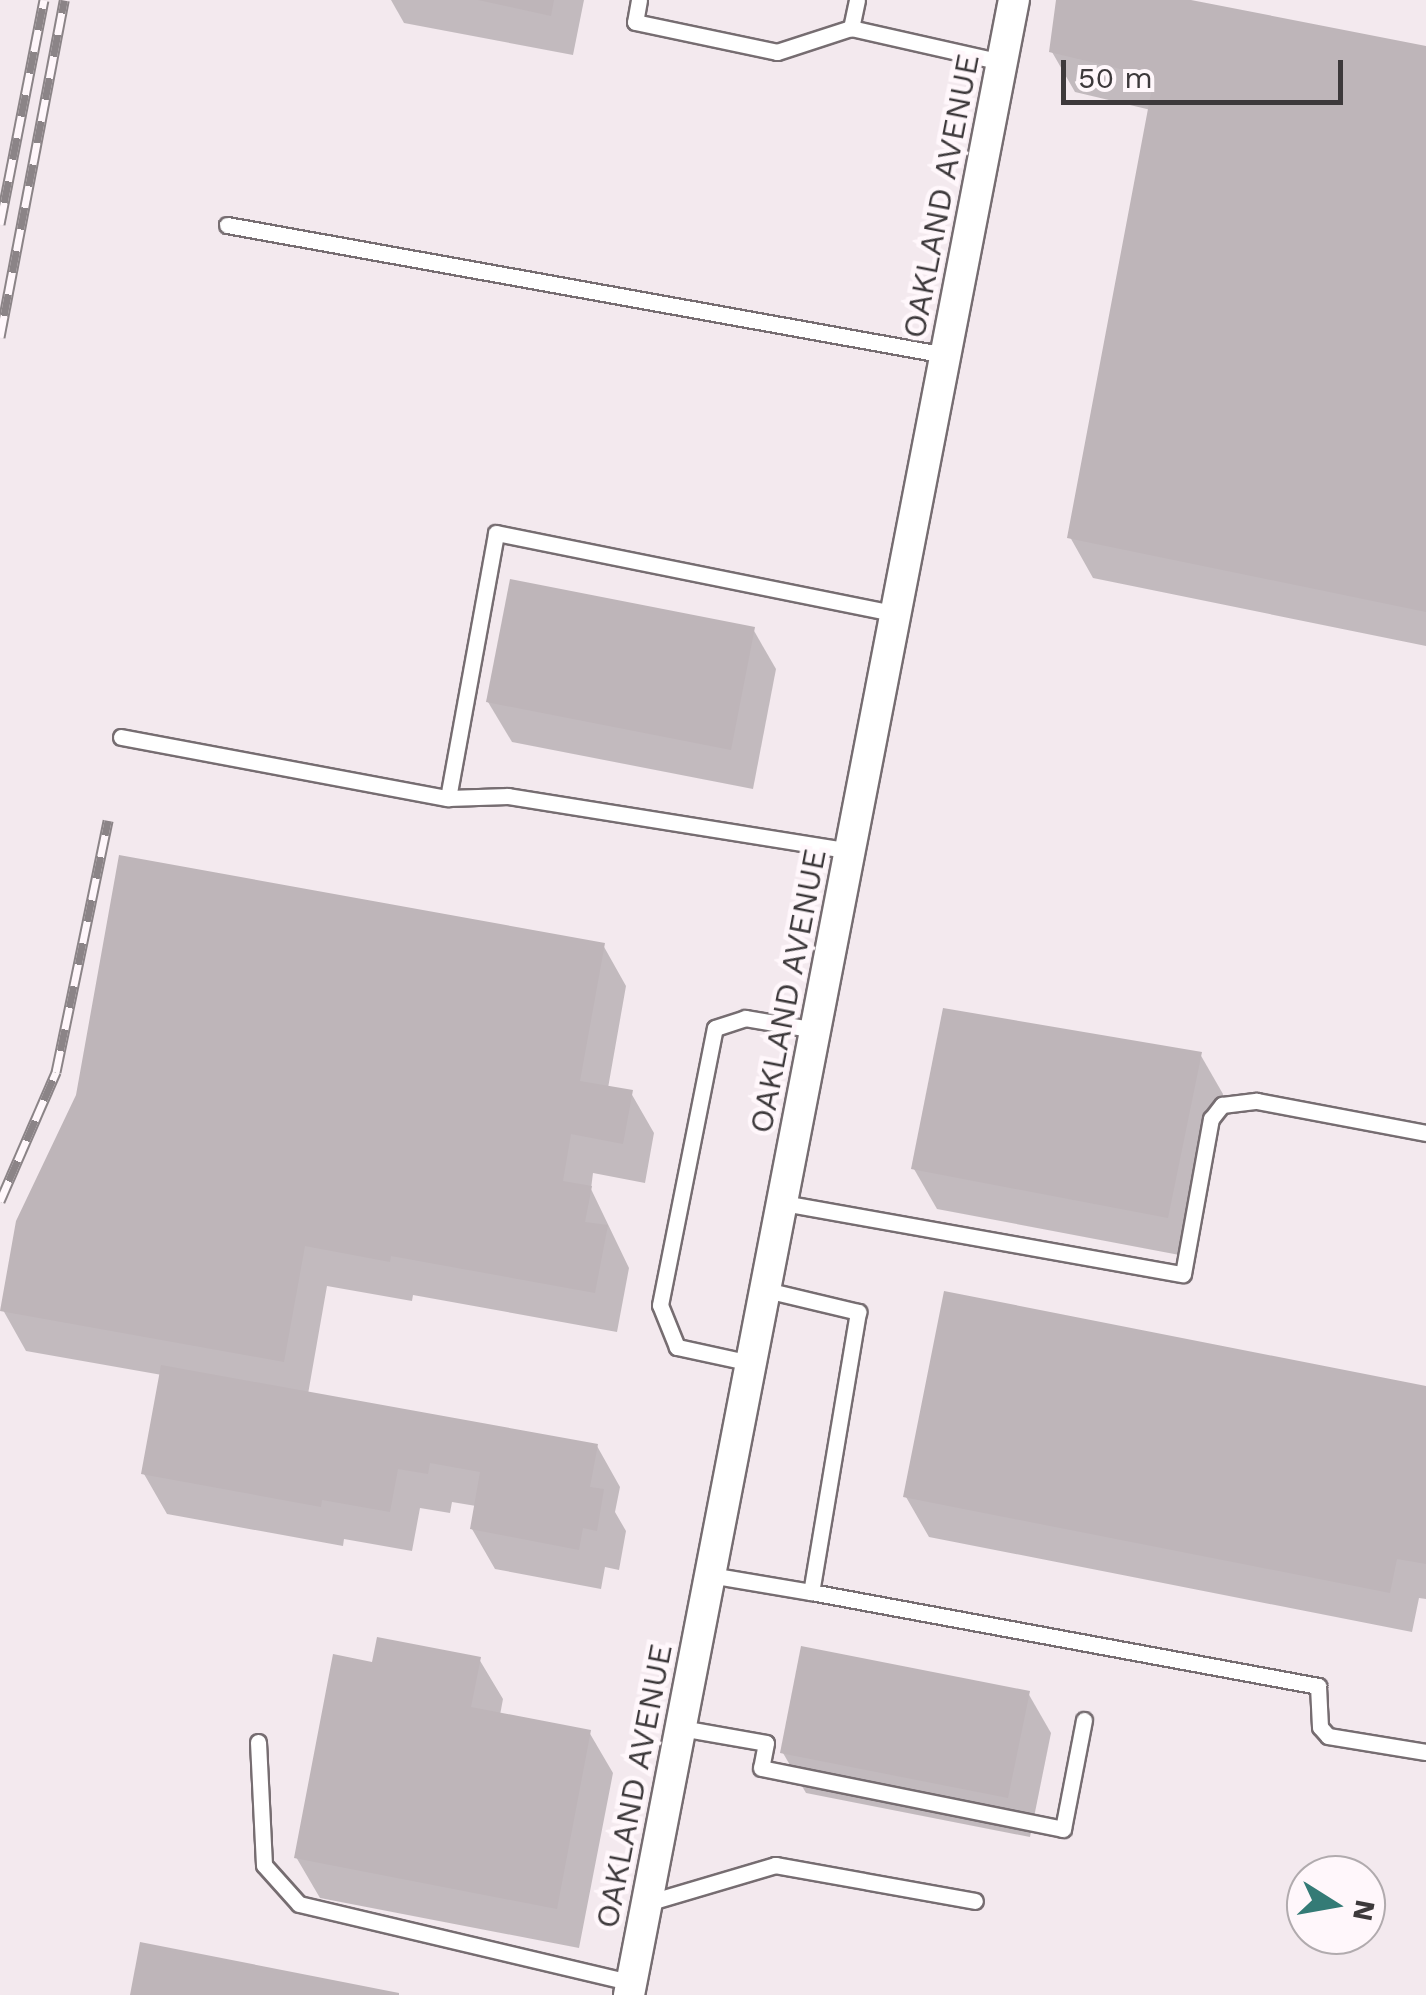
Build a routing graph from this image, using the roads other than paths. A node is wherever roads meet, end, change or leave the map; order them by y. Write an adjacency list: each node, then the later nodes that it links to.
1 (639, 0): 4 (lane)
2 (857, 0): 4 (lane)
3 (1014, 0): 5 (street, OAKLAND AVENUE)
4 (851, 28): 5 (lane)
5 (1002, 62): 7 (street, OAKLAND AVENUE)
6 (227, 225): 7 (lane)
7 (946, 355): 8 (street, OAKLAND AVENUE)
8 (896, 614): 10 (lane); 11 (street, OAKLAND AVENUE)
9 (120, 737): 10 (lane)
10 (448, 798): 11 (lane)
11 (850, 851): 12 (street, OAKLAND AVENUE)
12 (816, 1030): 14 (street, OAKLAND AVENUE); 16 (lane)
13 (1426, 1133): 14 (lane)
14 (782, 1203): 15 (street, OAKLAND AVENUE)
15 (766, 1290): 16 (street, OAKLAND AVENUE); 18 (lane)
16 (752, 1363): 17 (street, OAKLAND AVENUE)
17 (710, 1575): 18 (lane); 20 (street, OAKLAND AVENUE)
18 (812, 1592): 22 (lane)
19 (1084, 1720): 20 (lane)
20 (681, 1728): 24 (street, OAKLAND AVENUE)
21 (258, 1742): 25 (lane)
22 (1426, 1752)
23 (975, 1901): 24 (lane)
24 (647, 1903): 25 (street, OAKLAND AVENUE)
25 (630, 1989)

